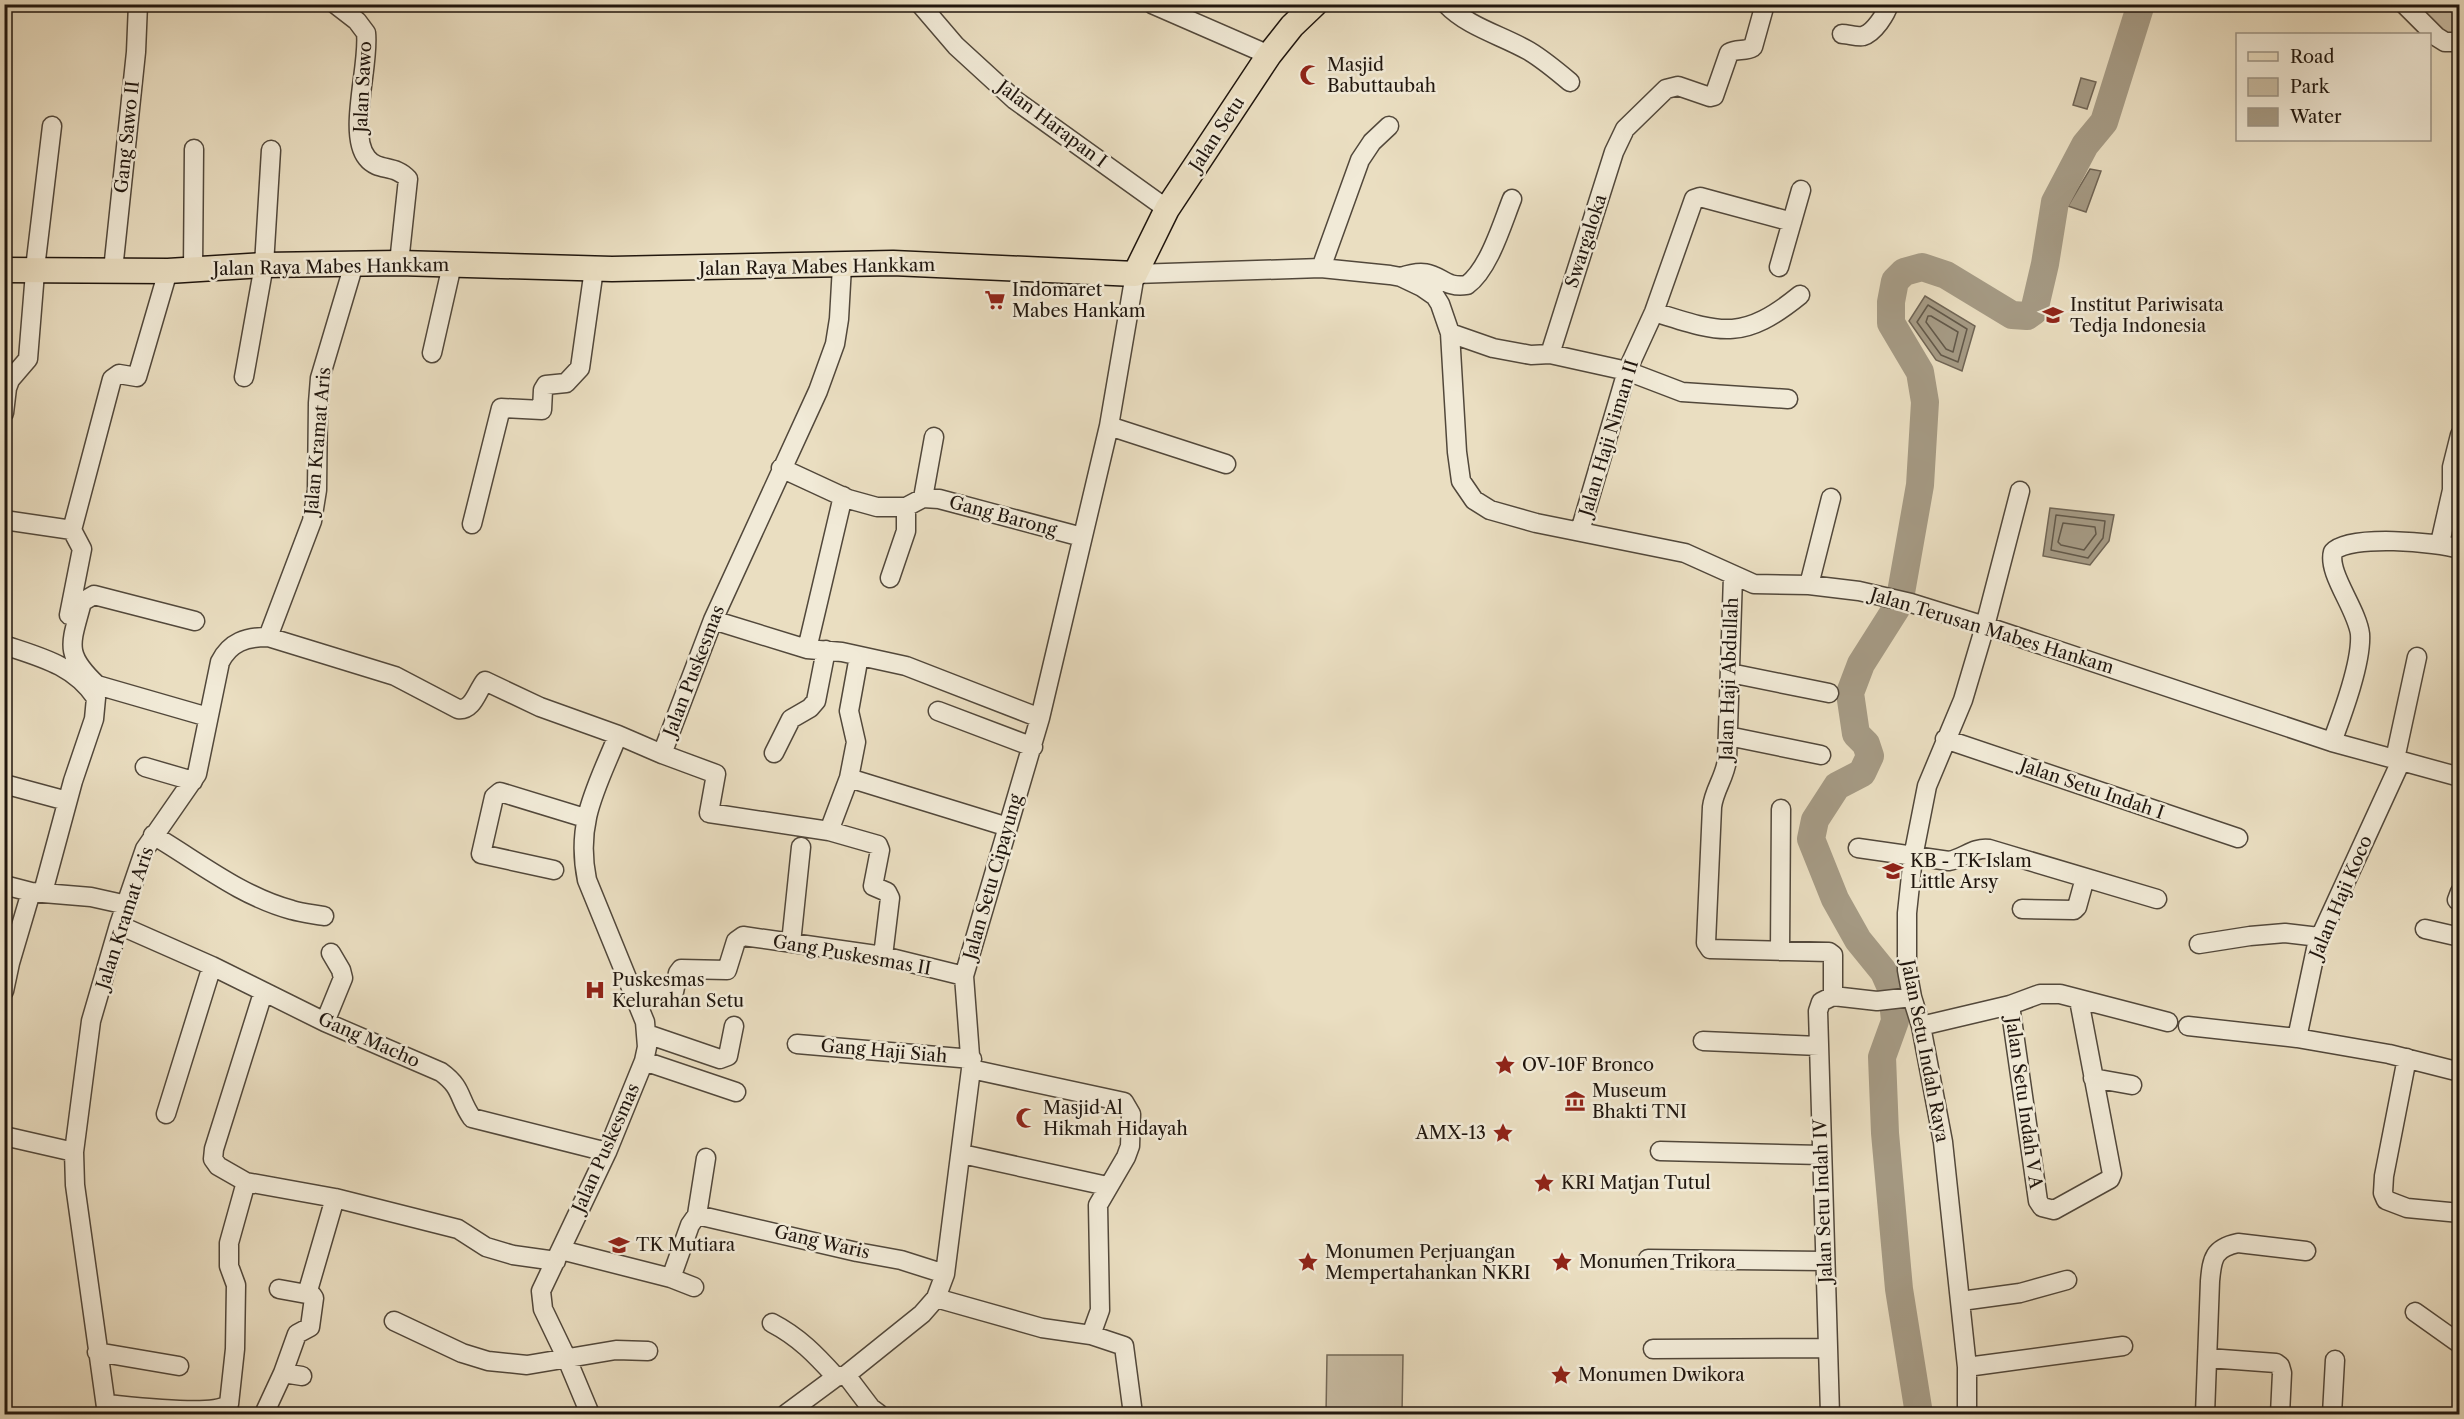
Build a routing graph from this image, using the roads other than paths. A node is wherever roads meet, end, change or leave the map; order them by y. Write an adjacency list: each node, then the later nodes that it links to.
1 (138, 4): 31 (street, Gang Sawo II)
2 (335, 4): 22 (street, Jalan Sawo)
3 (920, 4): 20 (street, Jalan Harapan I)
4 (1152, 4): 12 (street)
5 (1315, 4): 12 (main road, Jalan Setu)
6 (1446, 4): 13 (street)
7 (1765, 4): 41 (street, Swargaloka)
8 (1889, 4): 10 (street)
9 (2404, 4): 11 (street)
10 (1842, 34)
11 (2460, 42)
12 (1269, 55): 20 (main road, Jalan Setu)
13 (1570, 82)
14 (52, 126): 34 (street)
15 (1389, 126): 28 (street)
16 (194, 148): 32 (street)
17 (271, 150): 24 (street)
18 (1801, 190): 21 (street)
19 (1512, 199): 36 (street)
20 (1167, 209): 35 (main road, Jalan Setu)
21 (1792, 222): 27 (street); 38 (street, Jalan Haji Niman II)
22 (399, 263): 23 (main road, Jalan Raya Mabes Hankkam); 25 (main road, Jalan Raya Mabes Hankkam)
23 (354, 264): 24 (main road, Jalan Raya Mabes Hankkam); 70 (street, Jalan Kramat Aris)
24 (264, 265): 32 (main road, Jalan Raya Mabes Hankkam); 43 (street)
25 (452, 265): 29 (main road, Jalan Raya Mabes Hankkam); 40 (street)
26 (842, 266): 29 (main road, Jalan Raya Mabes Hankkam); 35 (main road, Jalan Raya Mabes Hankkam); 50 (street, Jalan Puskesmas)
27 (1779, 267)
28 (1321, 268): 35 (street, Jalan Raya Mabes Hankkam); 36 (street, Jalan Raya Mabes Hankkam)
29 (594, 269): 58 (street)
30 (4, 270): 34 (main road, Jalan Raya Mabes Hankkam)
31 (113, 270): 33 (main road, Jalan Raya Mabes Hankkam); 34 (main road, Jalan Raya Mabes Hankkam)
32 (193, 270): 33 (main road, Jalan Raya Mabes Hankkam)
33 (168, 271): 59 (street)
34 (35, 272): 45 (street)
35 (1135, 274): 46 (street, Jalan Setu Cipayung)
36 (1401, 277): 39 (street, Jalan Raya Mabes Hankkam)
37 (1800, 295): 38 (street)
38 (1654, 312): 42 (street, Jalan Haji Niman II)
39 (1450, 333): 41 (street); 51 (street, Jalan Raya Mabes Hankkam)
40 (432, 353)
41 (1550, 354): 42 (street)
42 (1627, 371): 44 (street); 60 (street, Jalan Haji Niman II)
43 (244, 377)
44 (1788, 399)
45 (4, 413)
46 (1109, 426): 49 (street); 61 (street, Jalan Setu Cipayung)
47 (2460, 435): 62 (street)
48 (934, 437): 54 (street, Gang Barong)
49 (1226, 464)
50 (781, 468): 53 (street, Gang Barong); 67 (street, Jalan Puskesmas)
51 (1461, 481): 60 (street, Jalan Terusan Mabes Hankam)
52 (2020, 491): 69 (street, Jalan Setu Indah Raya)
53 (843, 496): 56 (street, Gang Barong); 72 (street)
54 (923, 498): 56 (street, Gang Barong); 61 (street, Gang Barong)
55 (1832, 498): 66 (street)
56 (906, 507): 65 (street)
57 (4, 520): 59 (street)
58 (472, 524)
59 (72, 530): 76 (street)
60 (1580, 531): 64 (street, Jalan Terusan Mabes Hankam)
61 (1082, 537): 81 (street, Jalan Setu Cipayung)
62 (2440, 543): 63 (street); 85 (street)
63 (2460, 549)
64 (1732, 576): 66 (street, Jalan Terusan Mabes Hankam); 77 (street, Jalan Haji Abdullah)
65 (890, 578)
66 (1809, 585): 69 (street, Jalan Terusan Mabes Hankam)
67 (713, 620): 72 (street); 88 (street, Jalan Puskesmas)
68 (195, 621): 80 (street)
69 (1985, 626): 84 (street, Jalan Setu Indah Raya); 85 (street, Jalan Terusan Mabes Hankam)
70 (268, 636): 80 (street, Jalan Kramat Aris); 82 (street)
71 (4, 645): 76 (street)
72 (807, 649): 73 (street)
73 (826, 650): 74 (street); 87 (street)
74 (859, 656): 81 (street); 93 (street)
75 (2417, 657): 90 (street, Jalan Haji Koco)
76 (58, 663): 96 (street)
77 (1730, 673): 78 (street); 83 (street, Jalan Haji Abdullah)
78 (1829, 693)
79 (938, 711): 86 (street)
80 (208, 717): 94 (street, Jalan Kramat Aris)
81 (1040, 718): 86 (street, Jalan Setu Cipayung)
82 (618, 735): 88 (street, Jalan Puskesmas); 98 (street, Jalan Puskesmas)
83 (1728, 736): 89 (street); 120 (street, Jalan Haji Abdullah)
84 (1945, 739): 102 (street, Jalan Setu Indah I); 105 (street, Jalan Setu Indah Raya)
85 (2332, 742): 90 (street, Jalan Terusan Mabes Hankam)
86 (1033, 747): 99 (street, Jalan Setu Cipayung)
87 (774, 753)
88 (662, 754): 100 (street)
89 (1821, 755)
90 (2398, 760): 92 (street, Jalan Terusan Mabes Hankam); 116 (street, Jalan Haji Koco)
91 (146, 767): 94 (street)
92 (2460, 777)
93 (849, 778): 99 (street); 100 (street)
94 (193, 781): 101 (street, Jalan Kramat Aris)
95 (4, 784): 96 (street)
96 (67, 801): 109 (street)
97 (1781, 809): 120 (street)
98 (585, 818): 106 (street); 127 (street, Jalan Puskesmas)
99 (1008, 826): 124 (street, Jalan Setu Cipayung)
100 (830, 831): 122 (street)
101 (153, 835): 111 (street, Jalan Kramat Aris); 113 (street)
102 (2238, 838)
103 (801, 847): 118 (street)
104 (1858, 848): 105 (street)
105 (1913, 857): 107 (street); 129 (street, Jalan Setu Indah Raya)
106 (554, 870)
107 (2085, 878): 110 (street); 112 (street)
108 (4, 885): 109 (street)
109 (37, 892): 111 (street); 125 (street)
110 (2157, 899)
111 (127, 905): 114 (street, Jalan Kramat Aris)
112 (2022, 909)
113 (324, 916)
114 (119, 926): 123 (street, Gang Macho); 152 (street, Jalan Kramat Aris)
115 (2425, 929): 117 (street)
116 (2319, 937): 119 (street); 138 (street, Jalan Haji Koco)
117 (2460, 937)
118 (791, 943): 122 (street, Gang Puskesmas II); 127 (street, Gang Puskesmas II)
119 (2199, 944)
120 (1780, 951): 128 (street)
121 (331, 953): 132 (street)
122 (883, 956): 124 (street, Gang Puskesmas II)
123 (212, 966): 126 (street, Gang Macho); 149 (street)
124 (964, 976): 144 (street, Jalan Setu Cipayung)
125 (4, 992)
126 (263, 993): 132 (street, Gang Macho); 157 (street)
127 (634, 994): 137 (street, Jalan Puskesmas)
128 (1833, 996): 129 (street); 141 (street, Jalan Setu Indah IV)
129 (1905, 997): 135 (street, Jalan Setu Indah Raya)
130 (2079, 1000): 131 (street); 133 (street); 146 (street)
131 (2010, 1005): 135 (street); 146 (street, Jalan Setu Indah V A)
132 (325, 1022): 153 (street, Gang Macho)
133 (2168, 1022)
134 (734, 1026): 137 (street)
135 (1921, 1026): 173 (street, Jalan Setu Indah Raya)
136 (2188, 1026): 138 (street)
137 (647, 1034): 143 (street, Jalan Puskesmas)
138 (2297, 1038): 142 (street)
139 (1703, 1041): 141 (street)
140 (797, 1044): 144 (street, Gang Haji Siah)
141 (1819, 1046): 155 (street, Jalan Setu Indah IV)
142 (2407, 1058): 145 (street); 160 (street)
143 (644, 1061): 148 (street); 153 (street, Jalan Puskesmas)
144 (972, 1064): 154 (street, Jalan Setu Cipayung); 158 (street, Gang Haji Siah)
145 (2460, 1072)
146 (2093, 1078): 147 (street)
147 (2132, 1085)
148 (736, 1092)
149 (166, 1114)
150 (4, 1136): 152 (street)
151 (1660, 1151): 155 (street)
152 (74, 1152): 182 (street, Jalan Kramat Aris)
153 (607, 1152): 163 (street, Jalan Puskesmas)
154 (962, 1154): 158 (street); 166 (street, Jalan Setu Cipayung)
155 (1822, 1155): 165 (street, Jalan Setu Indah IV)
156 (706, 1158): 161 (street)
157 (246, 1182): 159 (street); 192 (street)
158 (1107, 1186): 177 (street, Gang Haji Siah)
159 (335, 1198): 163 (street); 171 (street)
160 (2460, 1213)
161 (697, 1215): 166 (street, Gang Waris); 167 (street)
162 (2306, 1251): 184 (street)
163 (558, 1255): 167 (street); 185 (street, Jalan Puskesmas)
164 (1648, 1259): 165 (street)
165 (1824, 1261): 181 (street, Jalan Setu Indah IV)
166 (945, 1275): 172 (street, Jalan Setu Cipayung)
167 (671, 1278): 169 (street)
168 (2067, 1280): 173 (street)
169 (694, 1287)
170 (279, 1289): 171 (street)
171 (307, 1294): 189 (street)
172 (936, 1298): 177 (street); 191 (street, Jalan Setu Cipayung)
173 (1961, 1301): 188 (street, Jalan Setu Indah Raya)
174 (2415, 1312): 178 (street)
175 (394, 1321): 185 (street)
176 (772, 1323): 191 (street)
177 (1091, 1335): 197 (street)
178 (2460, 1344)
179 (2123, 1346): 188 (street)
180 (1653, 1348): 181 (street)
181 (1828, 1348): 198 (street, Jalan Setu Indah IV)
182 (96, 1352): 187 (street); 192 (street, Jalan Kramat Aris)
183 (648, 1352): 185 (street)
184 (2208, 1358): 200 (street); 201 (street)
185 (567, 1359): 194 (street, Jalan Puskesmas)
186 (2335, 1360): 202 (street)
187 (179, 1366)
188 (1967, 1367): 199 (street, Jalan Setu Indah Raya)
189 (283, 1372): 190 (street); 193 (street)
190 (302, 1376)
191 (841, 1376): 195 (street, Jalan Setu Cipayung); 196 (street)
192 (106, 1409)
193 (264, 1414)
194 (590, 1414)
195 (786, 1414)
196 (879, 1414)
197 (1133, 1414)
198 (1830, 1414)
199 (1967, 1414)
200 (2205, 1414)
201 (2280, 1414)
202 (2332, 1414)

